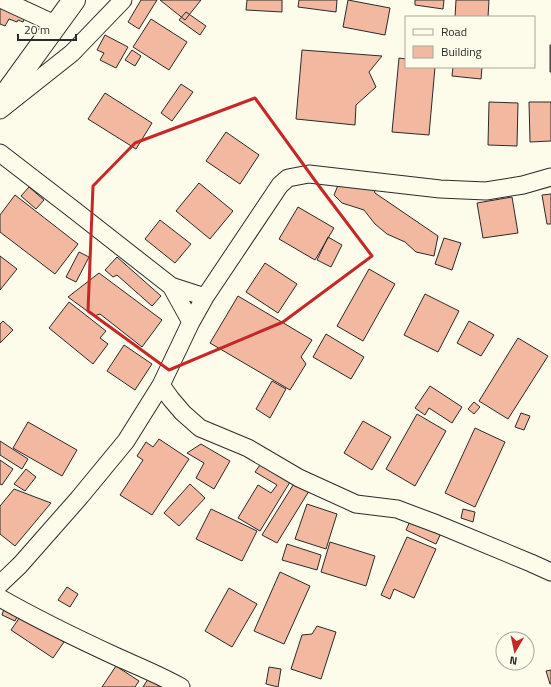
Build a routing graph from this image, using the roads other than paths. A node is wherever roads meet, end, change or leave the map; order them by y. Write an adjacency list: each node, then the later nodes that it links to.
1 (3, 0): 4 (street)
2 (74, 0): 4 (street)
3 (123, 0): 6 (street)
4 (57, 25): 5 (street)
5 (0, 102)
6 (0, 110)
7 (0, 153): 9 (street)
8 (551, 176): 10 (street)
9 (171, 286): 10 (street); 11 (street)
10 (205, 297): 11 (street)
11 (191, 322): 12 (street)
12 (161, 385): 13 (street); 14 (street)
13 (551, 572)
14 (0, 584)
15 (0, 598): 16 (street)
16 (181, 687)

